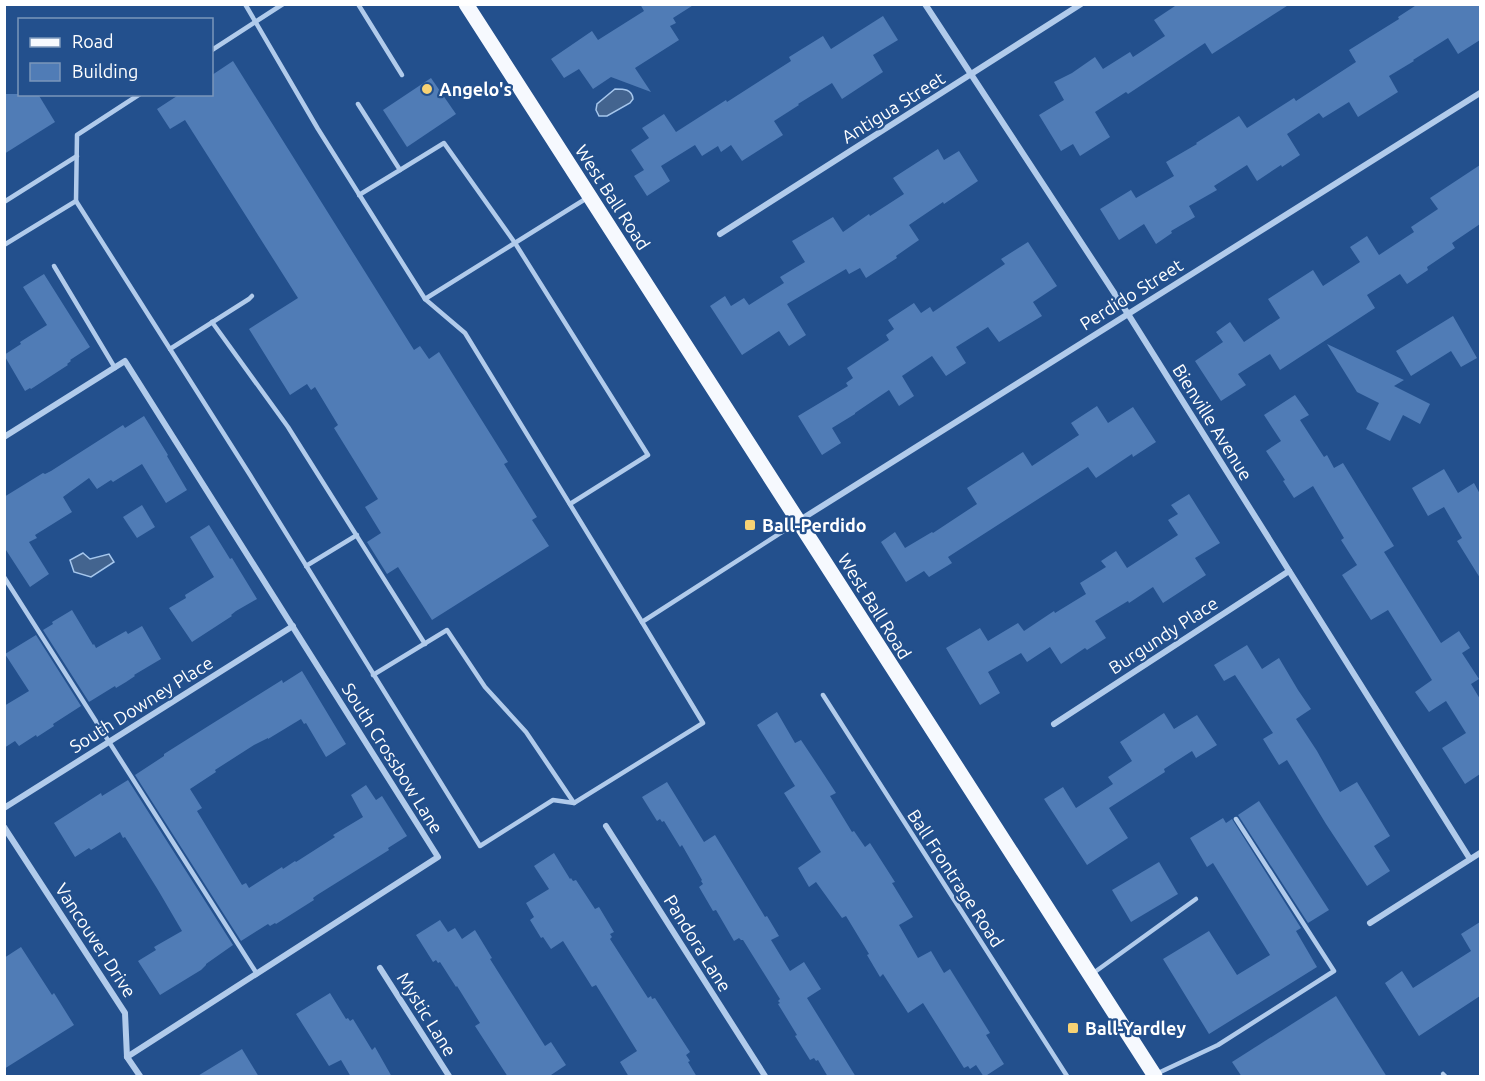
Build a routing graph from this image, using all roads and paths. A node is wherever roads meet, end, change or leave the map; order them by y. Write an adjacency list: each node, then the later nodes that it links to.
1 (244, 4): 7 (lane)
2 (284, 4): 7 (lane)
3 (358, 4): 9 (lane)
4 (466, 4): 17 (main road, West Ball Road)
5 (925, 4): 10 (street, Bienville Avenue)
6 (1081, 4): 10 (street, Antigua Street)
7 (256, 22): 8 (lane); 16 (lane)
8 (213, 49)
9 (402, 75)
10 (971, 75): 20 (street, Antigua Street); 26 (street, Bienville Avenue)
11 (1480, 93): 26 (street, Perdido Street)
12 (137, 96): 14 (lane)
13 (358, 104): 15 (lane)
14 (77, 156): 18 (lane); 19 (lane)
15 (400, 170): 16 (lane); 21 (lane)
16 (359, 195): 25 (lane)
17 (589, 196): 21 (lane); 32 (main road, West Ball Road)
18 (76, 201): 22 (lane); 28 (lane)
19 (4, 202)
20 (720, 234)
21 (515, 243): 25 (lane); 31 (lane)
22 (4, 245)
23 (54, 266): 29 (lane)
24 (252, 296): 27 (lane)
25 (425, 299): 31 (lane)
26 (1128, 314): 32 (street, Perdido Street); 35 (street, Bienville Avenue)
27 (212, 322): 28 (lane); 33 (lane)
28 (170, 350): 34 (lane)
29 (115, 368): 30 (street); 38 (street, South Crossbow Lane)
30 (4, 437)
31 (570, 504): 37 (lane)
32 (798, 521): 37 (lane); 55 (main road, West Ball Road)
33 (357, 535): 34 (lane); 39 (lane)
34 (306, 566): 40 (lane)
35 (1289, 571): 42 (street, Burgundy Place); 50 (street, Bienville Avenue)
36 (4, 577): 43 (lane)
37 (642, 622): 44 (lane)
38 (293, 626): 43 (street, South Downey Place); 54 (street, South Crossbow Lane)
39 (424, 644): 40 (lane); 44 (lane)
40 (373, 675): 44 (lane)
41 (823, 695): 61 (lane, Ball Frontrage Road)
42 (1054, 724)
43 (110, 742): 45 (street, South Downey Place); 54 (lane)
44 (574, 803)
45 (4, 808)
46 (1236, 819): 57 (lane)
47 (606, 826): 60 (street, Pandora Lane)
48 (4, 827): 56 (street, Vancouver Drive)
49 (1480, 853): 50 (street)
50 (1470, 859): 52 (street)
51 (1196, 898): 55 (lane)
52 (1370, 923)
53 (380, 968): 59 (street, Mystic Lane)
54 (257, 974): 56 (street, South Crossbow Lane)
55 (1090, 976): 57 (main road, West Ball Road)
56 (128, 1057): 58 (street, Vancouver Drive)
57 (1153, 1076)
58 (140, 1077)
59 (449, 1077)
60 (765, 1077)
61 (1067, 1077)

